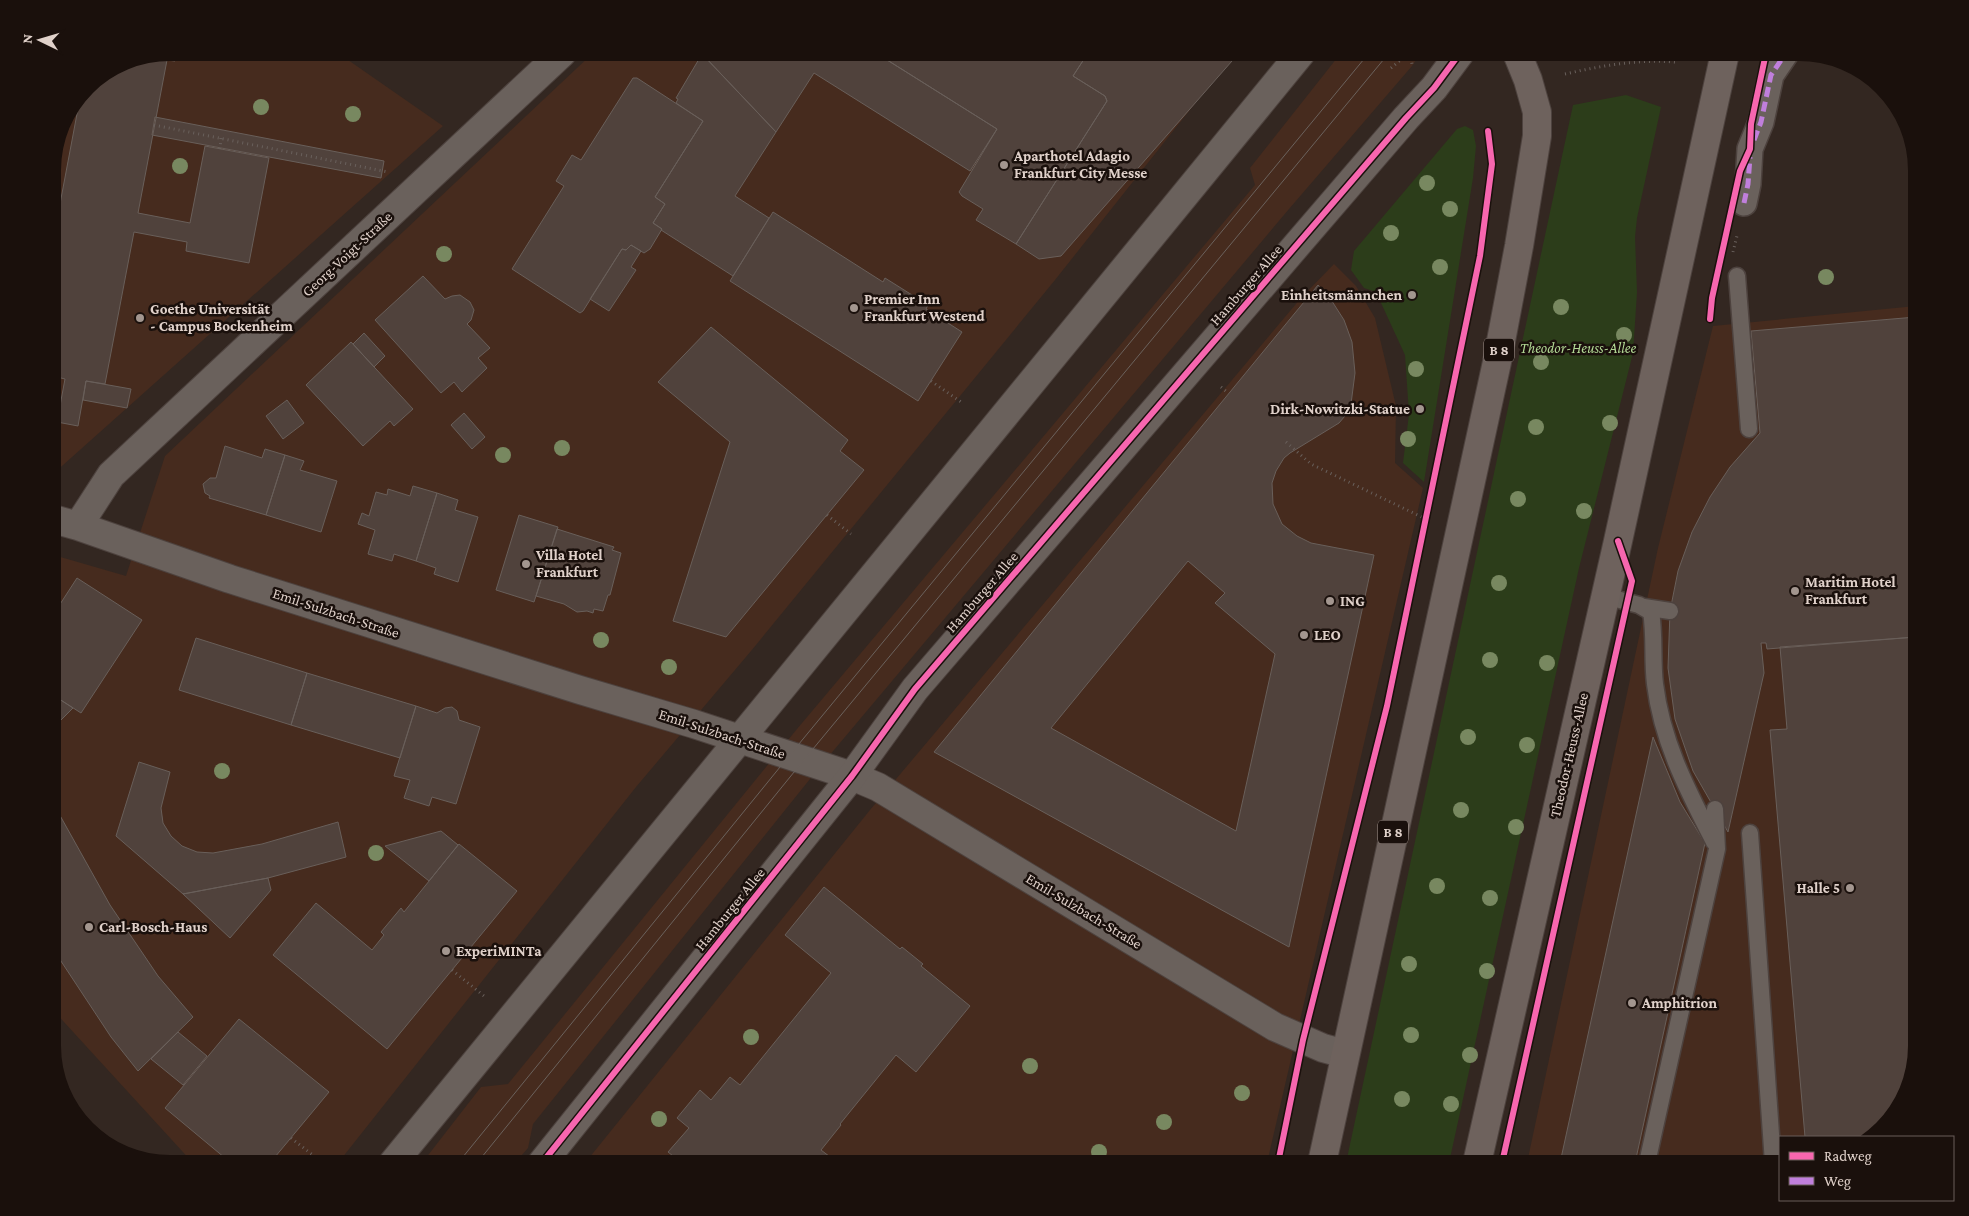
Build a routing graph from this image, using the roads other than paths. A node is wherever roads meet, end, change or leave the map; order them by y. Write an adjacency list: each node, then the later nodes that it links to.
1 (552, 61): 11 (street, Georg-Voigt-Straße)
2 (1294, 61): 15 (street)
3 (1454, 61): 16 (street, Hamburger Allee)
4 (1520, 61): 20 (main road, B 8)
5 (1725, 61): 12 (main road, Theodor-Heuss-Allee)
6 (1777, 61): 7 (street)
7 (1744, 203)
8 (1737, 276): 9 (lane)
9 (1749, 429)
10 (61, 521): 11 (street, Emil-Sulzbach-Straße)
11 (78, 526): 15 (street, Emil-Sulzbach-Straße)
12 (1605, 596): 13 (lane); 24 (main road, Theodor-Heuss-Allee)
13 (1644, 607): 14 (lane); 19 (lane)
14 (1670, 611)
15 (740, 740): 16 (street, Emil-Sulzbach-Straße); 21 (street)
16 (852, 776): 20 (street, Emil-Sulzbach-Straße); 22 (street, Hamburger Allee)
17 (1715, 809): 19 (lane)
18 (1750, 833): 26 (lane)
19 (1717, 849): 25 (lane)
20 (1345, 1054): 23 (main road, B 8)
21 (401, 1155)
22 (549, 1155)
23 (1324, 1155)
24 (1478, 1155)
25 (1649, 1155)
26 (1772, 1155)

